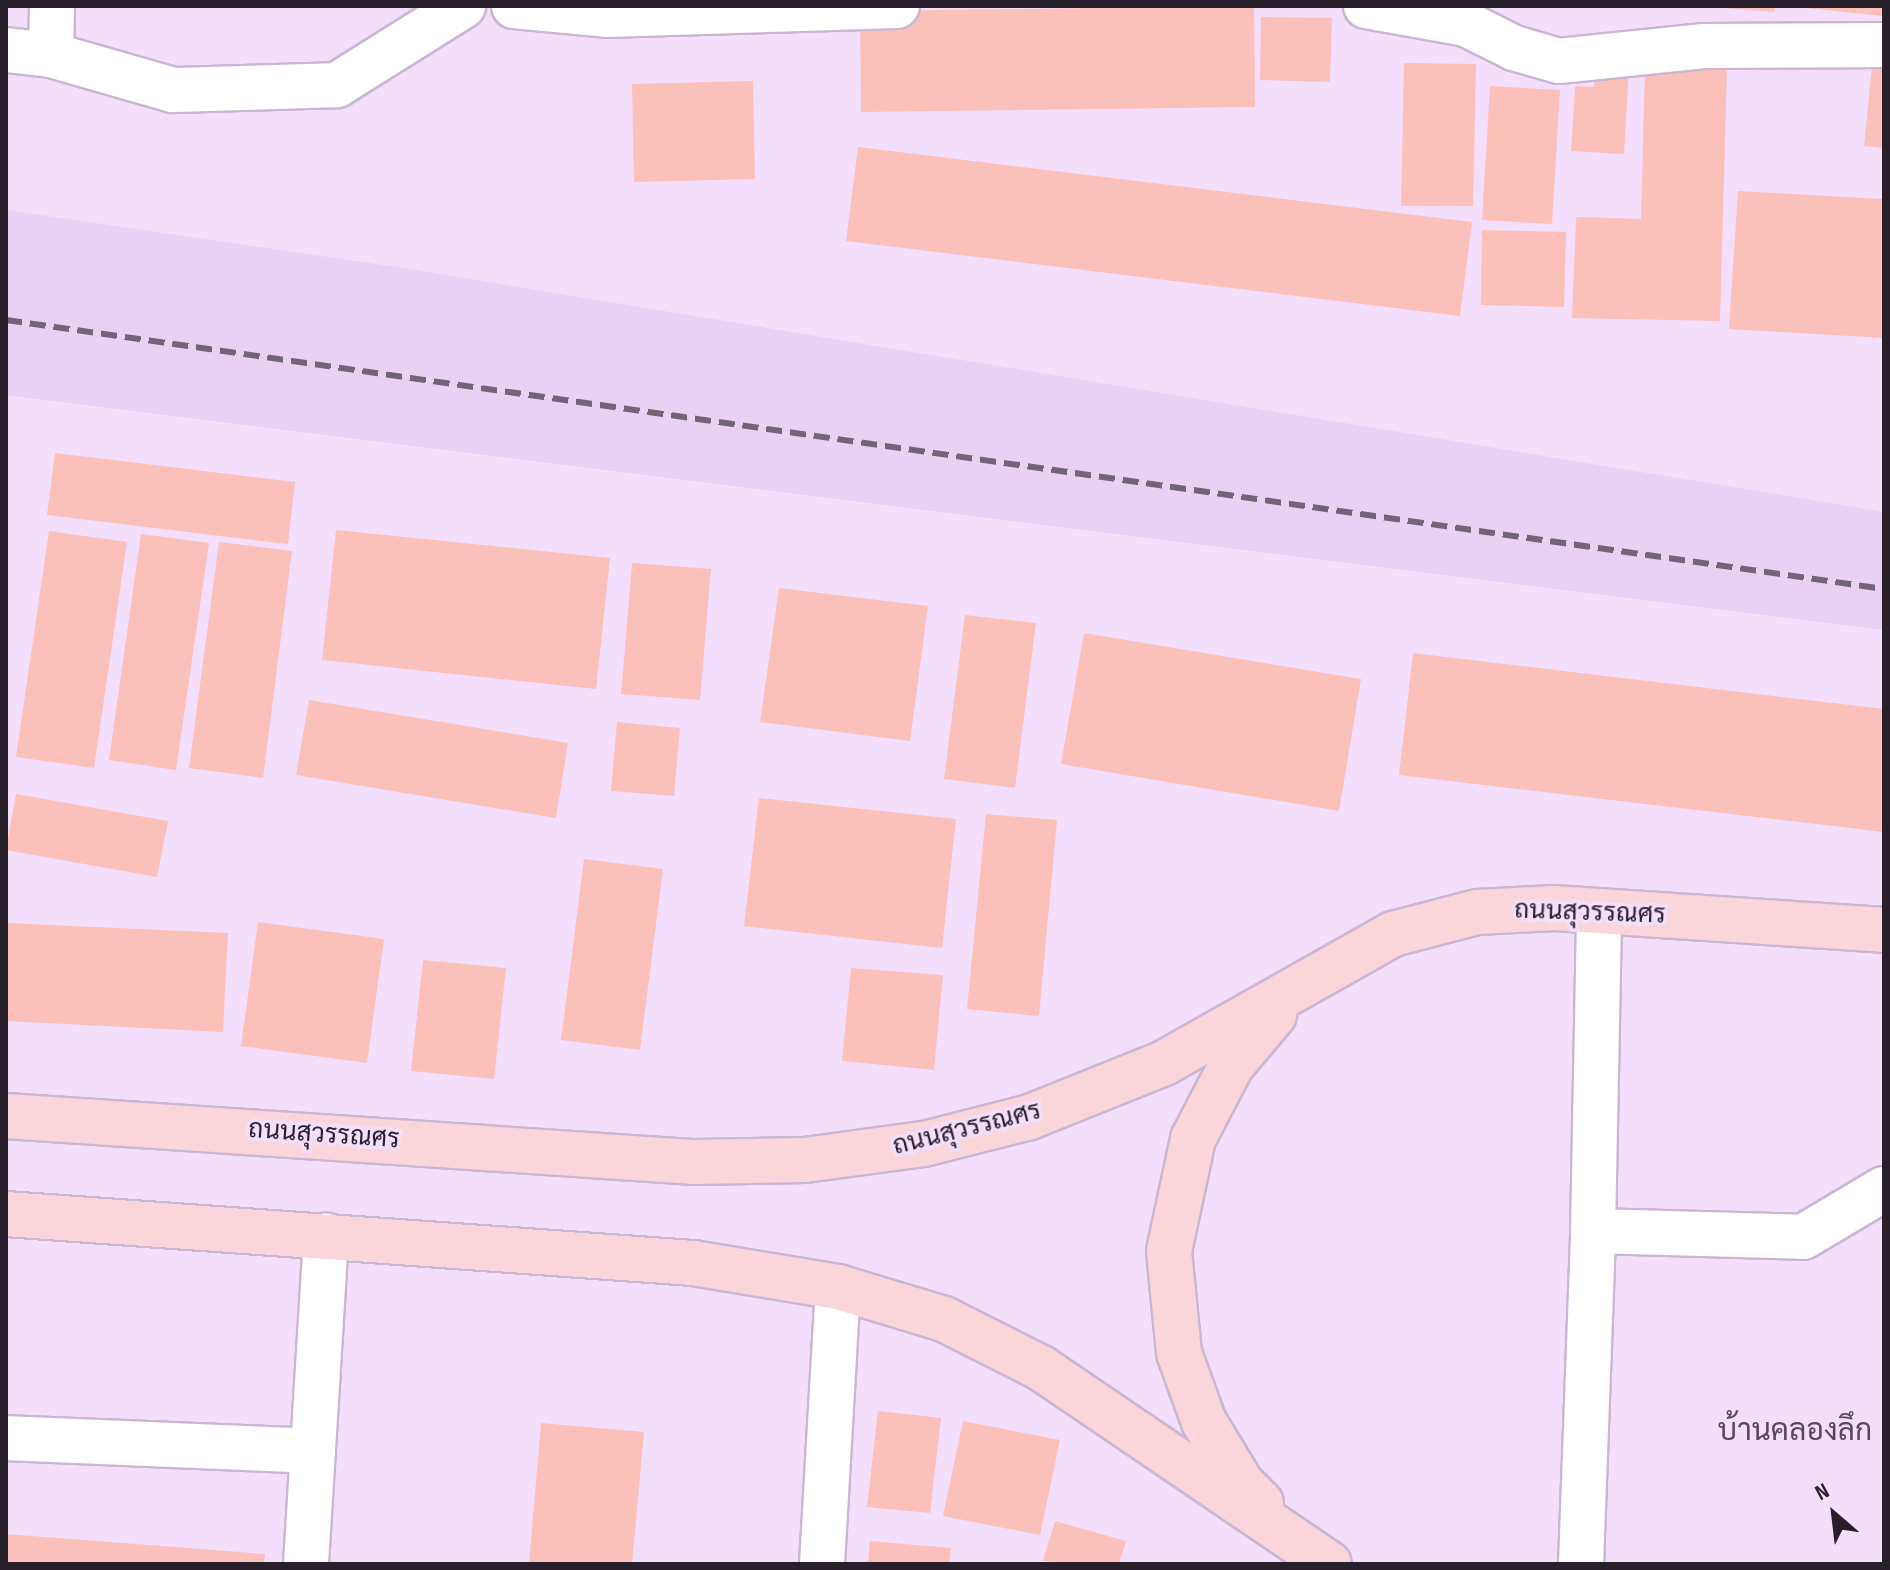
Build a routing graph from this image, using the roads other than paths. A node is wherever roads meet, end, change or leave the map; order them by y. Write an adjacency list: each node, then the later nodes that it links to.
1 (52, 6): 8 (street)
2 (463, 6): 8 (street)
3 (514, 6): 4 (street)
4 (897, 6)
5 (1366, 6): 6 (street)
6 (1884, 45)
7 (6, 50): 8 (street)
8 (51, 55)
9 (1599, 911): 10 (main road, ถนนสุวรรณศร); 11 (main road, ถนนสุวรรณศร); 15 (street)
10 (1884, 930)
11 (1300, 990): 12 (main road, ถนนสุวรรณศร); 20 (main road)
12 (6, 1116)
13 (1884, 1189): 15 (street)
14 (6, 1214): 16 (main road)
15 (1593, 1231): 23 (street)
16 (326, 1236): 17 (main road); 19 (street)
17 (838, 1287): 20 (main road); 22 (street)
18 (6, 1438): 19 (street)
19 (313, 1451): 21 (street)
20 (1318, 1557)
21 (306, 1564)
22 (822, 1564)
23 (1581, 1564)

